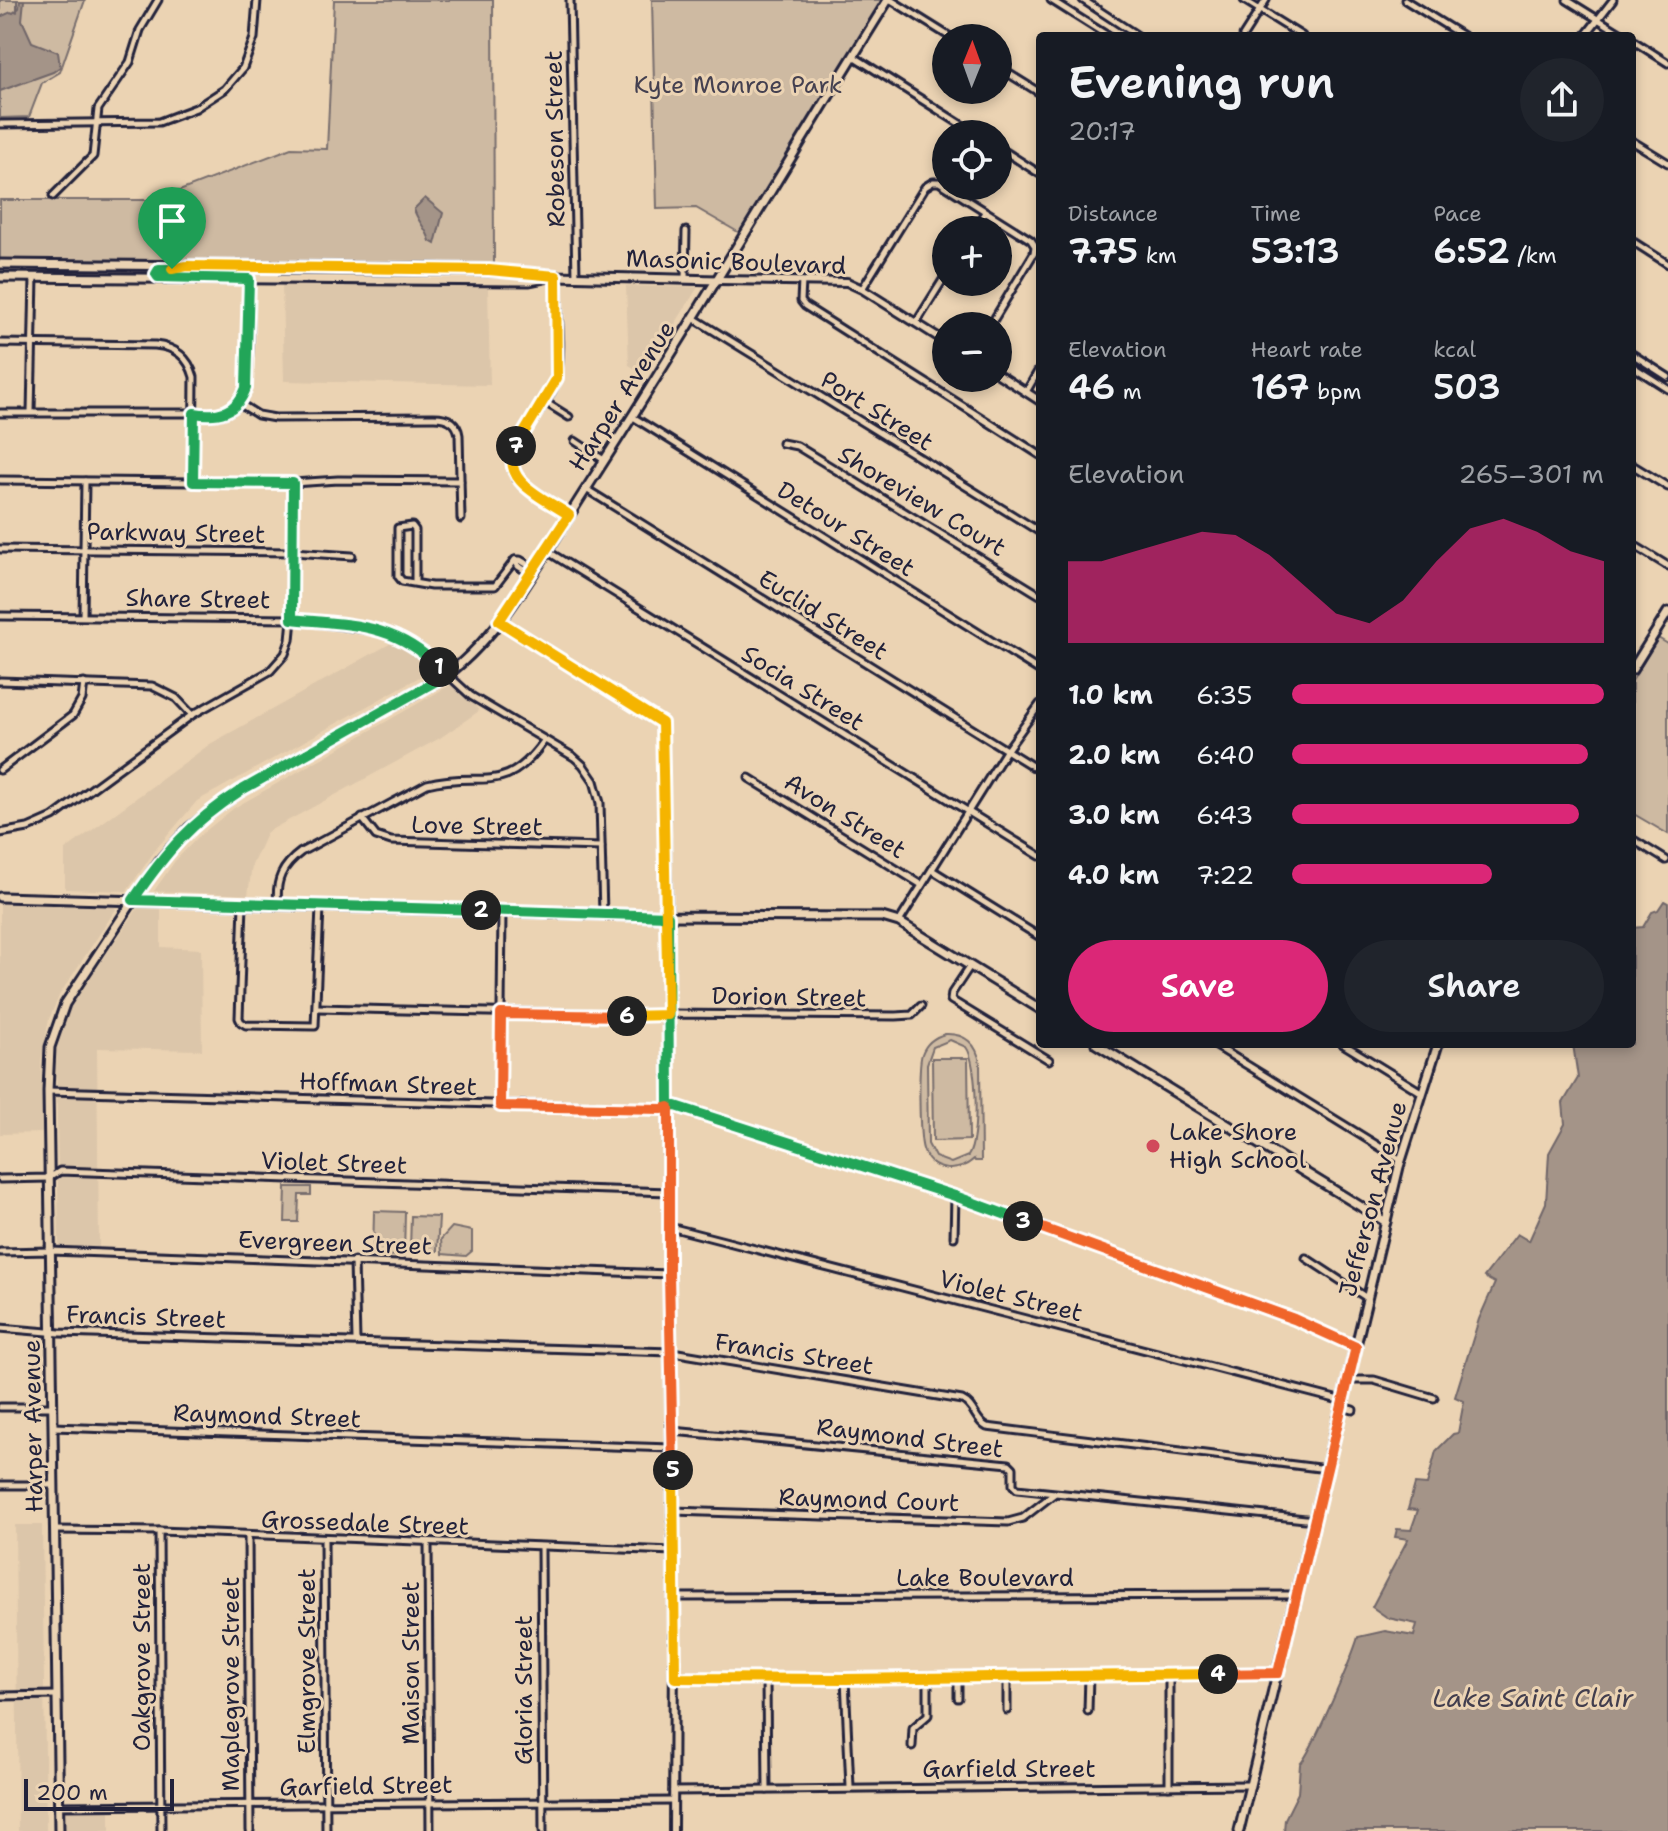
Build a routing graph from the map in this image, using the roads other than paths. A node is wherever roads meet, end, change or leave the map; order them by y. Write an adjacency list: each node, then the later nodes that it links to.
1 (158, 0): 28 (street)
2 (257, 0): 28 (street)
3 (570, 0): 49 (street, Robeson Street)
4 (889, 0): 14 (street); 23 (main road, Harper Avenue)
5 (1051, 0): 15 (street)
6 (1083, 0): 16 (street)
7 (1244, 0): 12 (street)
8 (1266, 0): 12 (street)
9 (1405, 0): 19 (street)
10 (1567, 0): 13 (street)
11 (1613, 0): 13 (street)
12 (1260, 10): 17 (street); 18 (street)
13 (1598, 19): 20 (street); 21 (street)
14 (932, 26)
15 (1102, 32)
16 (1132, 32)
17 (1246, 32)
18 (1296, 32)
19 (1457, 32)
20 (1588, 32)
21 (1619, 32)
22 (1636, 43): 24 (street)
23 (853, 56): 27 (street); 57 (main road, Harper Avenue)
24 (1668, 63)
25 (1012, 76): 26 (street)
26 (1036, 91)
27 (954, 120)
28 (97, 122): 29 (street); 34 (street)
29 (0, 124)
30 (1636, 143): 32 (street)
31 (1012, 156): 33 (street)
32 (1668, 163)
33 (1036, 171)
34 (53, 196)
35 (985, 212): 36 (street); 61 (street); 63 (street)
36 (983, 216)
37 (686, 231): 53 (street)
38 (1636, 244): 41 (street)
39 (0, 264): 40 (main road, Masonic Boulevard)
40 (26, 264): 42 (main road, Masonic Boulevard); 51 (main road)
41 (1668, 264)
42 (187, 266): 43 (main road, Masonic Boulevard); 52 (main road)
43 (272, 266): 44 (main road, Masonic Boulevard); 54 (main road)
44 (350, 268): 45 (main road, Masonic Boulevard); 55 (main road)
45 (437, 268): 46 (main road, Masonic Boulevard); 56 (main road)
46 (453, 269): 47 (main road, Masonic Boulevard); 58 (main road)
47 (489, 270): 48 (main road, Masonic Boulevard); 59 (main road)
48 (556, 276): 49 (main road, Masonic Boulevard); 59 (main road, Masonic Boulevard); 77 (street)
49 (576, 276): 53 (main road, Masonic Boulevard)
50 (0, 277): 51 (main road, Masonic Boulevard)
51 (34, 277): 52 (main road, Masonic Boulevard); 68 (street)
52 (158, 277): 54 (main road, Masonic Boulevard)
53 (685, 278): 57 (main road, Masonic Boulevard)
54 (250, 279): 55 (main road, Masonic Boulevard); 78 (street)
55 (300, 280): 56 (main road, Masonic Boulevard)
56 (425, 280): 58 (main road, Masonic Boulevard)
57 (718, 280): 60 (street, Masonic Boulevard); 64 (main road, Harper Avenue)
58 (463, 281): 59 (main road, Masonic Boulevard)
59 (492, 281)
60 (802, 281): 61 (street, Masonic Boulevard); 86 (street)
61 (862, 289): 65 (street, Masonic Boulevard)
62 (933, 296): 65 (street)
63 (998, 312)
64 (695, 319): 83 (main road, Harper Avenue); 98 (street, Port Street)
65 (916, 323): 66 (street, Masonic Boulevard)
66 (932, 333)
67 (0, 343): 68 (street)
68 (32, 343): 79 (street); 81 (street)
69 (1636, 357): 72 (street)
70 (1636, 369): 74 (street)
71 (1036, 375): 75 (street)
72 (1668, 377)
73 (1012, 383): 75 (street)
74 (1668, 389)
75 (1026, 392): 76 (street)
76 (1036, 398)
77 (545, 402): 82 (street); 96 (street)
78 (239, 403): 81 (street); 91 (street)
79 (31, 412): 80 (street); 81 (street)
80 (0, 413)
81 (194, 413): 92 (street)
82 (569, 417)
83 (633, 417): 87 (main road, Harper Avenue); 115 (street, Detour Street)
84 (575, 441): 87 (street)
85 (782, 443): 108 (street, Shoreview Court)
86 (1036, 452)
87 (605, 460): 95 (main road, Harper Avenue)
88 (1636, 467): 94 (street)
89 (0, 480): 90 (street)
90 (85, 481): 92 (street); 101 (street)
91 (460, 481): 93 (street); 97 (street)
92 (193, 482): 93 (street)
93 (293, 483): 103 (street)
94 (1668, 487)
95 (586, 489): 96 (main road, Harper Avenue); 122 (street, Euclid Street)
96 (569, 515): 102 (main road, Harper Avenue)
97 (461, 519)
98 (1036, 530)
99 (1636, 546): 105 (street)
100 (0, 549): 101 (street, Parkway Street)
101 (83, 550): 103 (street, Parkway Street); 111 (street)
102 (546, 550): 106 (main road, Harper Avenue); 126 (street, Socia Street)
103 (293, 552): 104 (street, Parkway Street); 112 (street)
104 (352, 556)
105 (1668, 566)
106 (533, 572): 107 (street); 113 (main road, Harper Avenue)
107 (415, 581): 107 (street)
108 (1036, 593)
109 (1668, 612): 114 (main road)
110 (0, 616): 111 (street, Share Street)
111 (83, 616): 112 (street, Share Street)
112 (292, 619): 116 (street, Share Street); 120 (street)
113 (499, 621): 116 (main road, Harper Avenue); 142 (street)
114 (1636, 664)
115 (1036, 669)
116 (447, 675): 121 (street, Share Street); 136 (main road, Harper Avenue)
117 (0, 681): 118 (street)
118 (84, 683): 120 (street); 124 (street)
119 (1036, 710): 122 (street)
120 (192, 715): 128 (street)
121 (544, 741): 127 (street); 130 (street, Share Street)
122 (1006, 751): 123 (street, Euclid Street); 126 (street)
123 (1036, 769)
124 (0, 770)
125 (749, 778): 134 (street, Avon Street)
126 (968, 811): 131 (street, Socia Street); 133 (street)
127 (362, 818): 130 (street, Love Street); 138 (street)
128 (0, 833)
129 (1636, 841): 132 (street)
130 (601, 847): 141 (street, Share Street)
131 (1036, 854)
132 (1666, 860)
133 (932, 870): 134 (street); 144 (street, Avon Street)
134 (922, 885): 143 (street)
135 (0, 897): 136 (main road)
136 (133, 900): 137 (main road); 156 (main road, Harper Avenue)
137 (243, 903): 138 (main road); 148 (street)
138 (278, 904): 139 (main road)
139 (320, 906): 140 (main road); 148 (street)
140 (502, 911): 141 (main road); 149 (street)
141 (603, 914): 142 (main road)
142 (668, 916): 143 (main road); 150 (street)
143 (899, 922): 145 (main road)
144 (1036, 935)
145 (970, 966): 147 (main road); 155 (street)
146 (921, 1006): 150 (street, Dorion Street)
147 (1036, 1007)
148 (318, 1008): 149 (street, Dorion Street)
149 (501, 1014): 150 (street, Dorion Street); 158 (street)
150 (668, 1015): 159 (street)
151 (1103, 1048): 165 (main road)
152 (1219, 1048): 160 (street)
153 (1350, 1048): 157 (street)
154 (1437, 1048): 157 (main road, Jefferson Avenue)
155 (1049, 1060)
156 (48, 1091): 158 (street, Hoffman Street); 161 (main road, Harper Avenue)
157 (1421, 1092): 160 (main road, Jefferson Avenue)
158 (500, 1106): 159 (street, Hoffman Street)
159 (669, 1107): 163 (street); 164 (street, Hoffman Street)
160 (1401, 1160): 165 (main road, Jefferson Avenue)
161 (49, 1178): 162 (street, Violet Street); 163 (street, Violet Street); 168 (main road, Harper Avenue)
162 (0, 1179)
163 (669, 1192): 166 (street)
164 (955, 1196): 167 (street); 177 (street, Hoffman Street)
165 (1386, 1222): 173 (main road, Jefferson Avenue)
166 (670, 1227): 172 (street); 181 (street, Violet Street)
167 (954, 1237)
168 (51, 1251): 169 (street, Evergreen Street); 171 (street, Evergreen Street); 175 (main road, Harper Avenue)
169 (0, 1252)
170 (1306, 1258): 173 (street)
171 (354, 1261): 172 (street, Evergreen Street); 176 (street)
172 (669, 1274): 178 (street)
173 (1367, 1298): 177 (main road, Jefferson Avenue)
174 (0, 1328): 175 (street, Francis Street)
175 (51, 1331): 176 (street, Francis Street); 183 (main road, Harper Avenue)
176 (356, 1341): 178 (street, Francis Street)
177 (1356, 1347): 179 (main road, Jefferson Avenue)
178 (672, 1352): 186 (street); 188 (street, Francis Street)
179 (1348, 1380): 180 (street); 181 (main road, Jefferson Avenue)
180 (1434, 1398)
181 (1343, 1404): 184 (street, Violet Street); 188 (main road, Jefferson Avenue)
182 (0, 1407): 183 (street)
183 (53, 1407): 185 (main road, Harper Avenue)
184 (1353, 1410)
185 (53, 1427): 187 (street, Raymond Street); 190 (main road, Harper Avenue)
186 (673, 1431): 187 (street); 191 (street, Raymond Street)
187 (673, 1448): 192 (street)
188 (1328, 1469): 193 (main road, Jefferson Avenue)
189 (0, 1485): 190 (street)
190 (54, 1485): 194 (main road, Harper Avenue)
191 (1054, 1494): 192 (street, Raymond Court); 193 (street, Raymond Street)
192 (673, 1511): 200 (street)
193 (1315, 1520): 201 (main road, Jefferson Avenue)
194 (54, 1530): 195 (street, Grossedale Street); 212 (main road, Harper Avenue)
195 (159, 1531): 196 (street, Grossedale Street); 228 (street, Oakgrove Street)
196 (248, 1536): 197 (street, Grossedale Street); 229 (street, Maplegrove Street)
197 (324, 1540): 198 (street, Grossedale Street); 226 (street, Elmgrove Street)
198 (428, 1543): 199 (street, Grossedale Street); 224 (street, Maison Street)
199 (541, 1548): 200 (street, Grossedale Street); 225 (street, Gloria Street)
200 (674, 1551): 202 (street)
201 (1296, 1595): 202 (street, Lake Boulevard); 203 (main road, Jefferson Avenue)
202 (674, 1597): 209 (street)
203 (1278, 1673): 204 (street); 218 (main road, Jefferson Avenue)
204 (1169, 1674): 205 (street); 219 (street)
205 (1089, 1675): 206 (street); 216 (street)
206 (1007, 1676): 208 (street); 215 (street)
207 (928, 1677): 208 (street); 210 (street); 217 (street)
208 (958, 1677): 214 (street)
209 (675, 1678): 211 (street); 222 (street)
210 (845, 1679): 211 (street); 220 (street)
211 (766, 1680): 221 (street)
212 (57, 1695): 213 (street); 227 (main road, Harper Avenue)
213 (0, 1696)
214 (958, 1698)
215 (1007, 1710)
216 (1088, 1711)
217 (912, 1746)
218 (1250, 1785): 219 (street, Garfield Street); 237 (main road, Jefferson Avenue)
219 (1169, 1786): 220 (street, Garfield Street)
220 (850, 1787): 221 (street, Garfield Street)
221 (767, 1790): 222 (street, Garfield Street)
222 (673, 1791): 223 (street)
223 (673, 1801): 225 (street, Garfield Street); 236 (street)
224 (429, 1803): 225 (street, Garfield Street); 226 (street, Garfield Street); 234 (street, Maison Street)
225 (543, 1803): 235 (street, Gloria Street)
226 (326, 1805): 229 (street, Garfield Street); 233 (street, Elmgrove Street)
227 (59, 1806): 228 (street, Garfield Street); 230 (main road, Harper Avenue)
228 (160, 1806): 229 (street, Garfield Street); 231 (street, Oakgrove Street)
229 (249, 1806): 232 (street, Maplegrove Street)
230 (59, 1831)
231 (161, 1831)
232 (250, 1831)
233 (326, 1831)
234 (430, 1831)
235 (543, 1831)
236 (673, 1831)
237 (1239, 1831)

